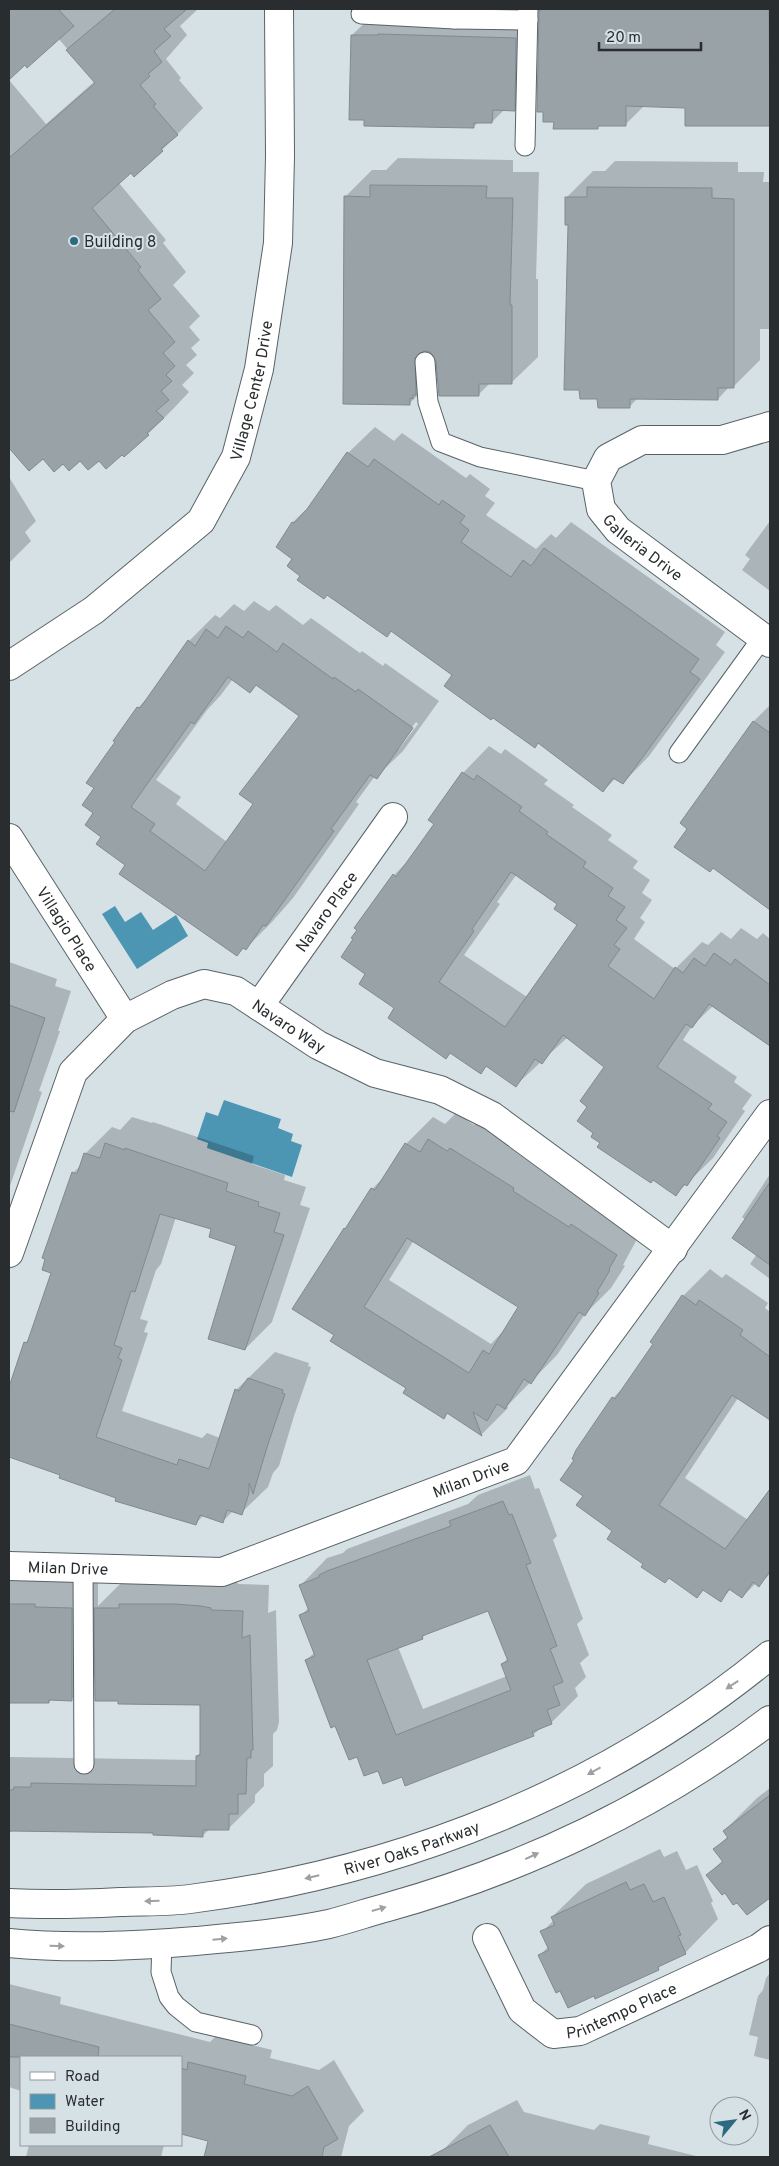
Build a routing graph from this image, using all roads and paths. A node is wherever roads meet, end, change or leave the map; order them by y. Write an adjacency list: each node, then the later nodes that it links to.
1 (279, 9): 10 (street, Village Center Drive)
2 (361, 14): 3 (lane)
3 (455, 14): 4 (lane)
4 (528, 14): 5 (lane)
5 (525, 146)
6 (425, 362): 8 (lane)
7 (770, 426): 8 (street)
8 (596, 481): 9 (street, Galleria Drive)
9 (766, 640): 11 (lane)
10 (9, 666)
11 (678, 754)
12 (393, 818): 14 (street, Navaro Place)
13 (9, 838): 15 (street, Villagio Place)
14 (259, 1006): 15 (street, Navaro Way); 17 (street, Navaro Way)
15 (125, 1019): 18 (street, Navaro Way)
16 (770, 1114): 17 (street, Milan Drive)
17 (673, 1249): 20 (street, Milan Drive)
18 (9, 1253)
19 (9, 1566): 20 (street, Milan Drive)
20 (83, 1569): 23 (lane)
21 (770, 1655): 24 (street, River Oaks Parkway, one-way to 24)
22 (770, 1720): 27 (street, one-way to 22)
23 (84, 1764)
24 (9, 1903)
25 (487, 1938): 28 (street, Printempo Place)
26 (9, 1944): 27 (street, one-way to 27)
27 (162, 1944): 29 (lane)
28 (767, 1946)
29 (252, 2035)

